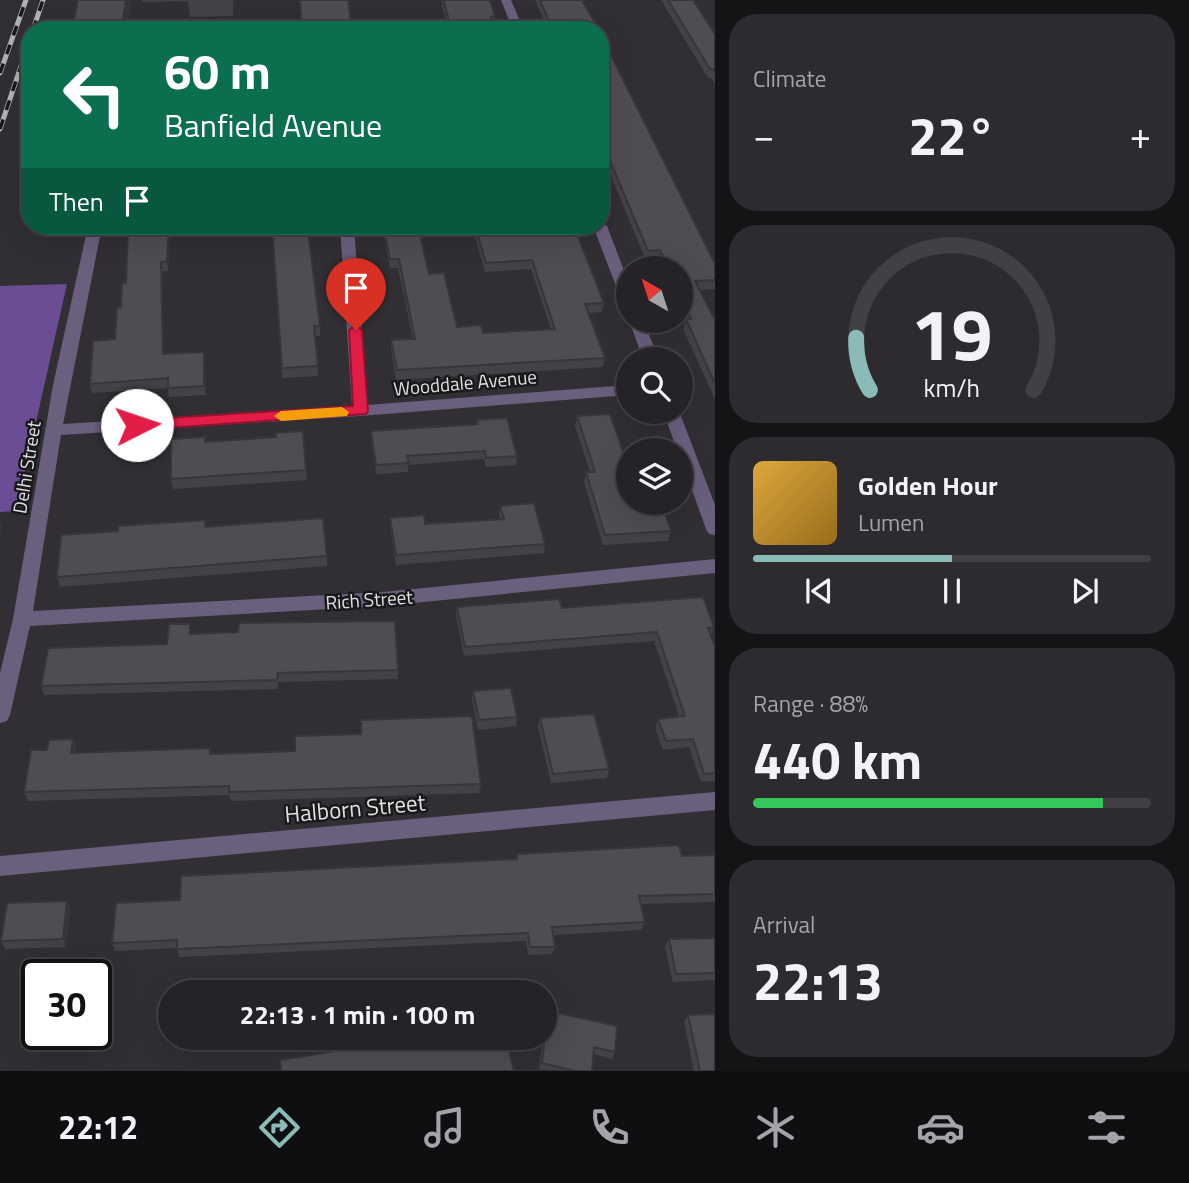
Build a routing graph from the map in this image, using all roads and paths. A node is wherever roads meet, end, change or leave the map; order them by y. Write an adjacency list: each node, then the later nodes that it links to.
1 (506, 0): 2 (street)
2 (515, 21)
3 (93, 235): 10 (street, Delhi Street)
4 (348, 235): 8 (street)
5 (603, 235): 6 (street)
6 (616, 268)
7 (616, 391): 8 (street, Wooddale Avenue)
8 (360, 411): 10 (street, Wooddale Avenue)
9 (676, 424): 11 (street)
10 (53, 430): 13 (street, Delhi Street)
11 (715, 529)
12 (715, 566): 13 (street, Rich Street)
13 (22, 619): 14 (street, Delhi Street)
14 (0, 715)
15 (715, 801): 16 (street, Halborn Street)
16 (0, 866)

